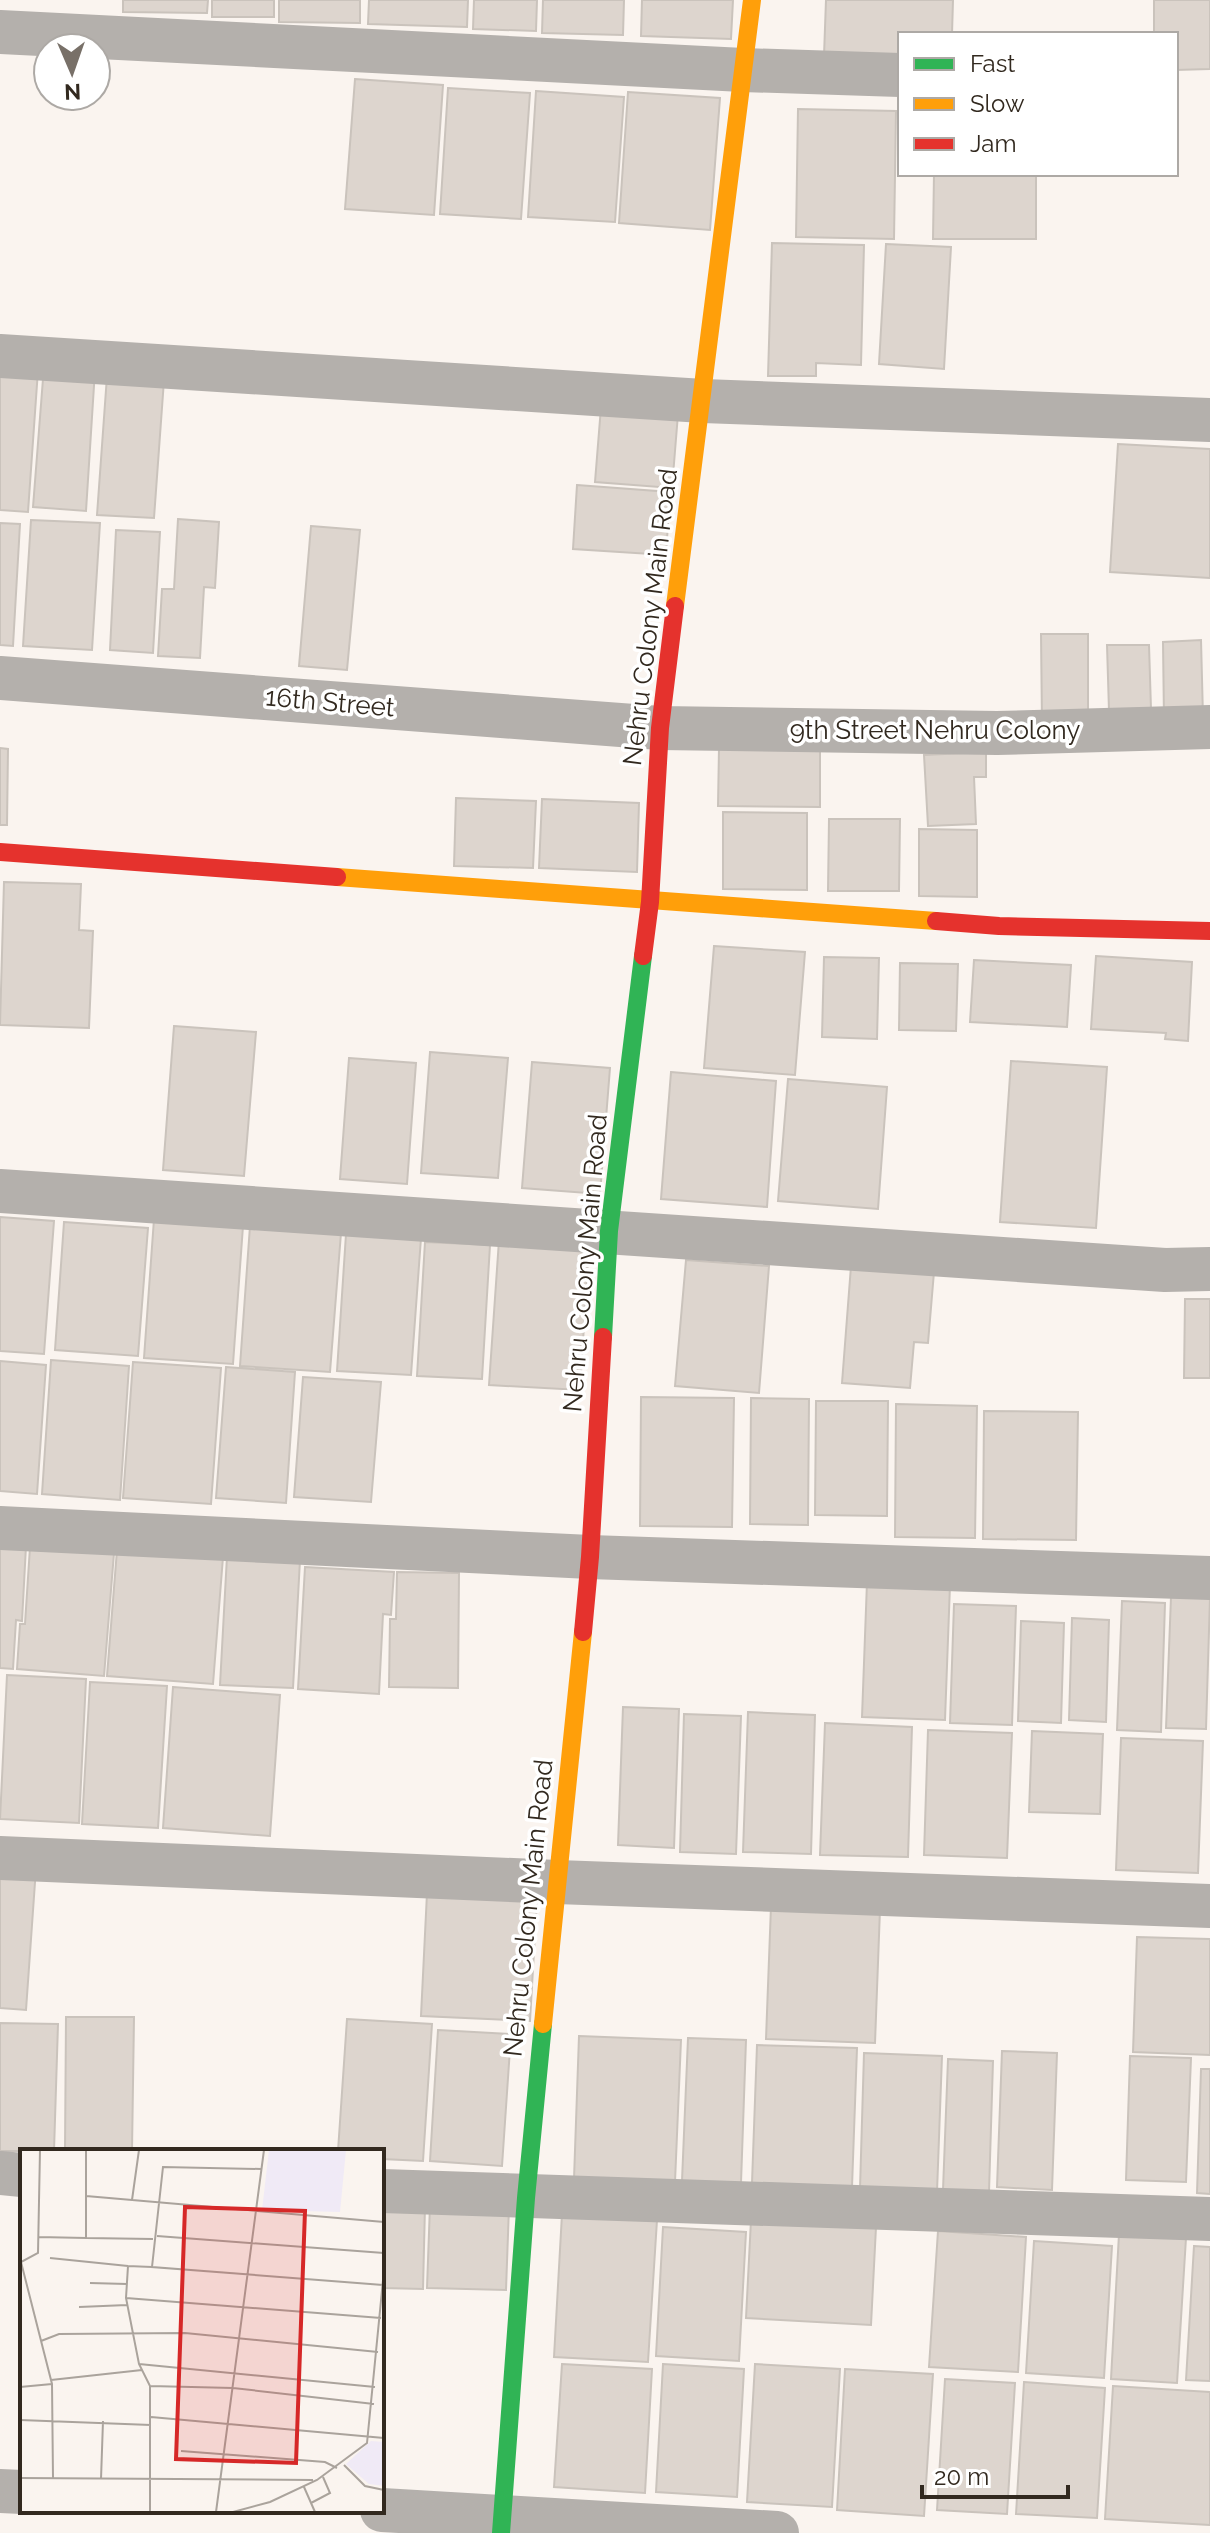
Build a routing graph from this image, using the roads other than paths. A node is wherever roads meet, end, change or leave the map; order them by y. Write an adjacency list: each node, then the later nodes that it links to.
1 (752, 0): 3 (street, Nehru Colony Main Road)
2 (0, 32): 3 (street)
3 (743, 70): 4 (street); 6 (street, Nehru Colony Main Road)
4 (898, 75)
5 (0, 356): 6 (street)
6 (703, 401): 7 (street); 10 (street, Nehru Colony Main Road)
7 (1210, 420)
8 (0, 678): 10 (street, 16th Street)
9 (1210, 727): 10 (street, 9th Street Nehru Colony)
10 (660, 728): 12 (street, Nehru Colony Main Road)
11 (0, 852): 12 (street)
12 (650, 902): 13 (street); 15 (street, Nehru Colony Main Road)
13 (1210, 931)
14 (0, 1191): 15 (street)
15 (609, 1231): 16 (street); 18 (street, Nehru Colony Main Road)
16 (1210, 1269)
17 (0, 1528): 18 (street)
18 (590, 1557): 19 (street); 21 (street, Nehru Colony Main Road)
19 (1210, 1578)
20 (0, 1858): 21 (street)
21 (557, 1882): 22 (street); 26 (street, Nehru Colony Main Road)
22 (1210, 1906)
23 (0, 2173): 24 (street)
24 (20, 2175)
25 (384, 2191): 26 (street)
26 (526, 2198): 27 (street); 31 (street, Nehru Colony Main Road)
27 (1210, 2219)
28 (0, 2491): 29 (street)
29 (20, 2492)
30 (384, 2510): 31 (street)
31 (502, 2525): 32 (street)
32 (777, 2533)

